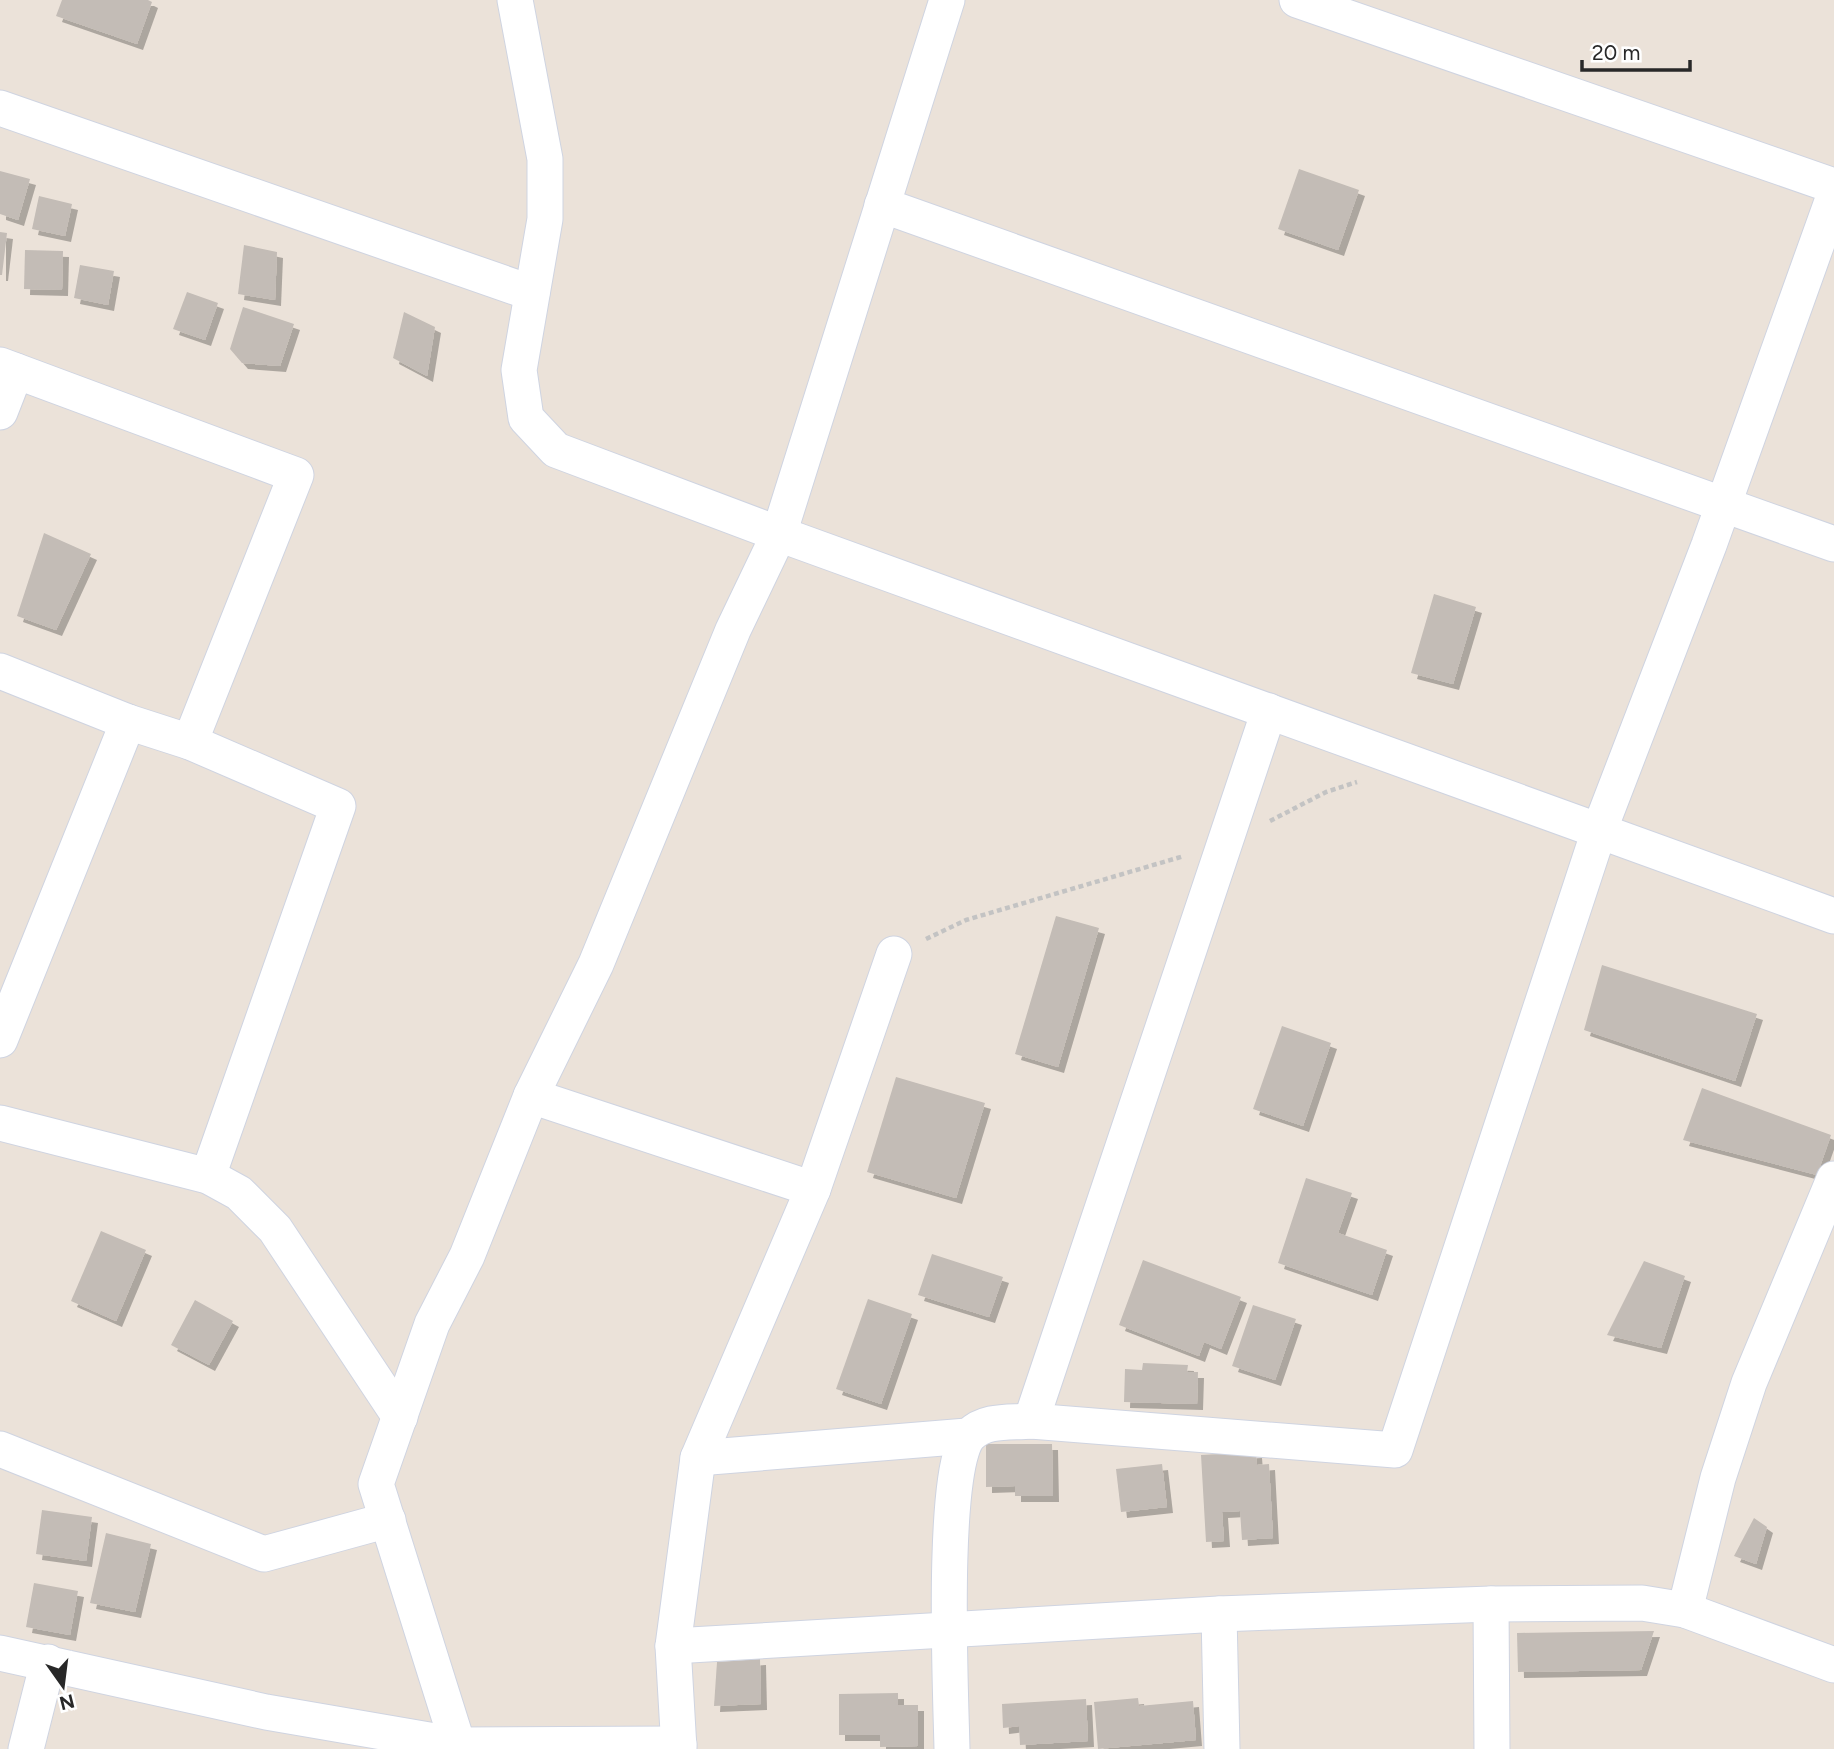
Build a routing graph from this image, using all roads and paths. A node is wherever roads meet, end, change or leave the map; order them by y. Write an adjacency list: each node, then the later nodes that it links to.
1 (515, 0): 8 (street)
2 (947, 0): 7 (street)
3 (1297, 0): 5 (street)
4 (0, 108): 8 (street)
5 (1834, 186)
6 (1834, 196): 11 (street)
7 (882, 205): 11 (street); 12 (street)
8 (532, 293): 12 (street)
9 (8, 368): 10 (street); 17 (street)
10 (0, 412)
11 (1723, 505): 13 (street); 19 (street)
12 (779, 534): 15 (street); 25 (street)
13 (1834, 544)
14 (0, 671): 16 (street)
15 (1269, 711): 18 (street); 20 (street)
16 (128, 722): 17 (street); 23 (street)
17 (190, 742): 27 (street)
18 (1413, 764): 19 (street); 20 (path)
19 (1599, 831): 21 (street); 31 (street)
20 (1224, 845): 22 (path); 31 (street)
21 (1834, 916)
22 (894, 954): 29 (street)
23 (15, 962): 24 (street)
24 (0, 1040)
25 (531, 1096): 29 (street); 30 (street)
26 (0, 1123): 27 (street)
27 (208, 1176): 30 (street)
28 (1834, 1180): 37 (street)
29 (813, 1189): 34 (street)
30 (400, 1417): 35 (street)
31 (1031, 1421): 32 (street)
32 (967, 1436): 34 (street); 39 (street)
33 (0, 1449): 35 (street)
34 (698, 1458): 40 (street)
35 (388, 1520): 44 (street)
36 (1491, 1604): 37 (street); 38 (street); 49 (street)
37 (1685, 1610): 43 (street)
38 (1220, 1614): 39 (street); 48 (street)
39 (950, 1630): 40 (street); 47 (street)
40 (673, 1646): 45 (street)
41 (0, 1653): 42 (street)
42 (48, 1662): 44 (street); 46 (street)
43 (1834, 1665)
44 (458, 1745): 45 (street)
45 (679, 1746)
46 (26, 1749)
47 (952, 1749)
48 (1222, 1749)
49 (1492, 1749)

